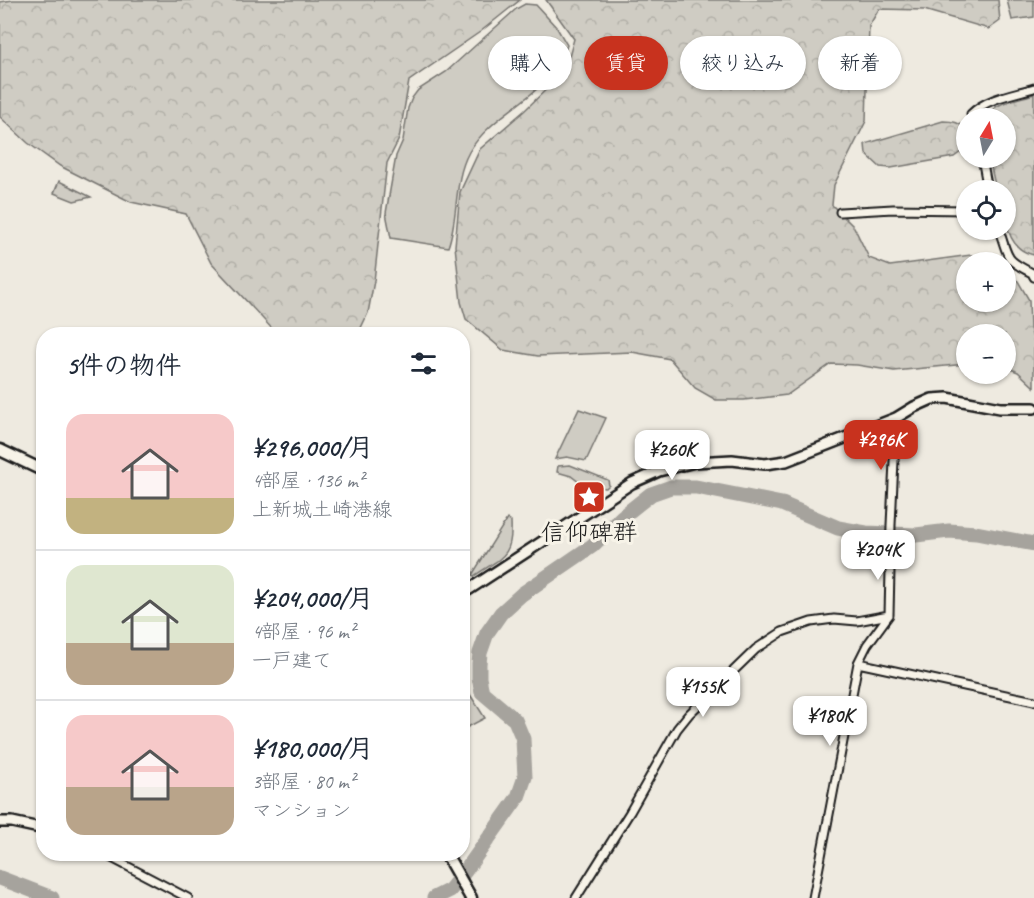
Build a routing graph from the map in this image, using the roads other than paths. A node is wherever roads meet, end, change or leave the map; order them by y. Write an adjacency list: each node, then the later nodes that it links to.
1 (1034, 88): 2 (street)
2 (979, 108)
3 (956, 210): 4 (street)
4 (840, 212)
5 (1003, 240): 6 (street)
6 (1034, 277)
7 (1034, 408): 8 (main road)
8 (896, 418): 11 (main road); 12 (street)
9 (0, 450): 10 (main road)
10 (36, 467)
11 (470, 589)
12 (889, 615): 13 (street); 21 (street)
13 (858, 663): 14 (street); 22 (street)
14 (1034, 701)
15 (0, 822): 16 (main road)
16 (36, 827)
17 (117, 861): 19 (street)
18 (450, 861): 20 (main road)
19 (188, 898)
20 (471, 898)
21 (576, 898)
22 (813, 898)

